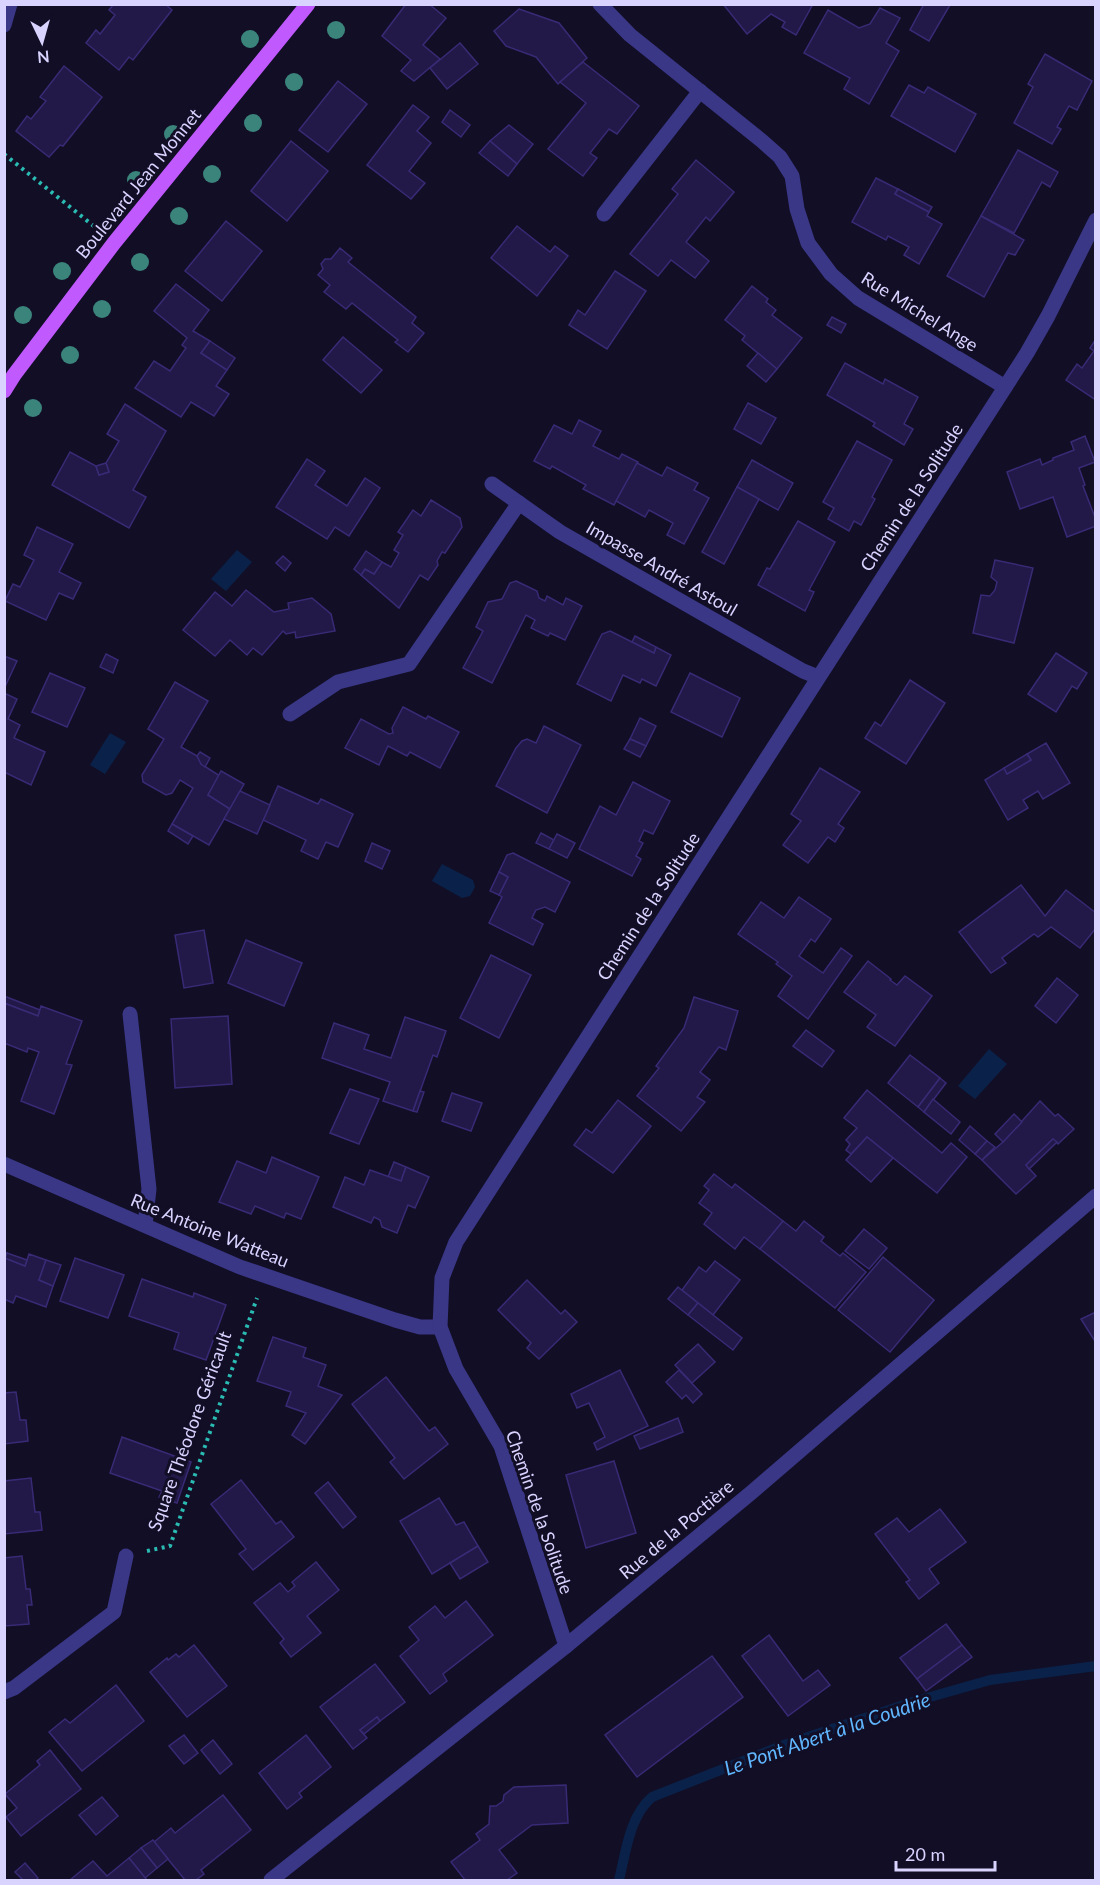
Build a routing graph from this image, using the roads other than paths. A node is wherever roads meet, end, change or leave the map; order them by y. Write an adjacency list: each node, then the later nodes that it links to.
1 (10, 4): 4 (street)
2 (308, 4): 9 (main road, Boulevard Jean Monnet)
3 (600, 4): 5 (street, Rue Michel Ange)
4 (4, 26)
5 (700, 91): 6 (street); 8 (street, Rue Michel Ange)
6 (604, 214)
7 (1095, 220): 8 (street, Chemin de la Solitude)
8 (1005, 387): 12 (street, Chemin de la Solitude)
9 (4, 391)
10 (492, 484): 11 (street, Impasse André Astoul)
11 (519, 503): 12 (street, Impasse André Astoul); 13 (street)
12 (818, 677): 18 (street, Chemin de la Solitude)
13 (290, 714)
14 (130, 1014): 17 (street)
15 (4, 1164): 17 (street, Rue Antoine Watteau)
16 (1095, 1196): 20 (street, Rue de la Poctière)
17 (146, 1225): 18 (street, Rue Antoine Watteau)
18 (440, 1327): 20 (street, Chemin de la Solitude)
19 (126, 1556): 21 (street)
20 (566, 1646): 22 (street, Rue de la Poctière)
21 (4, 1692)
22 (271, 1881)

